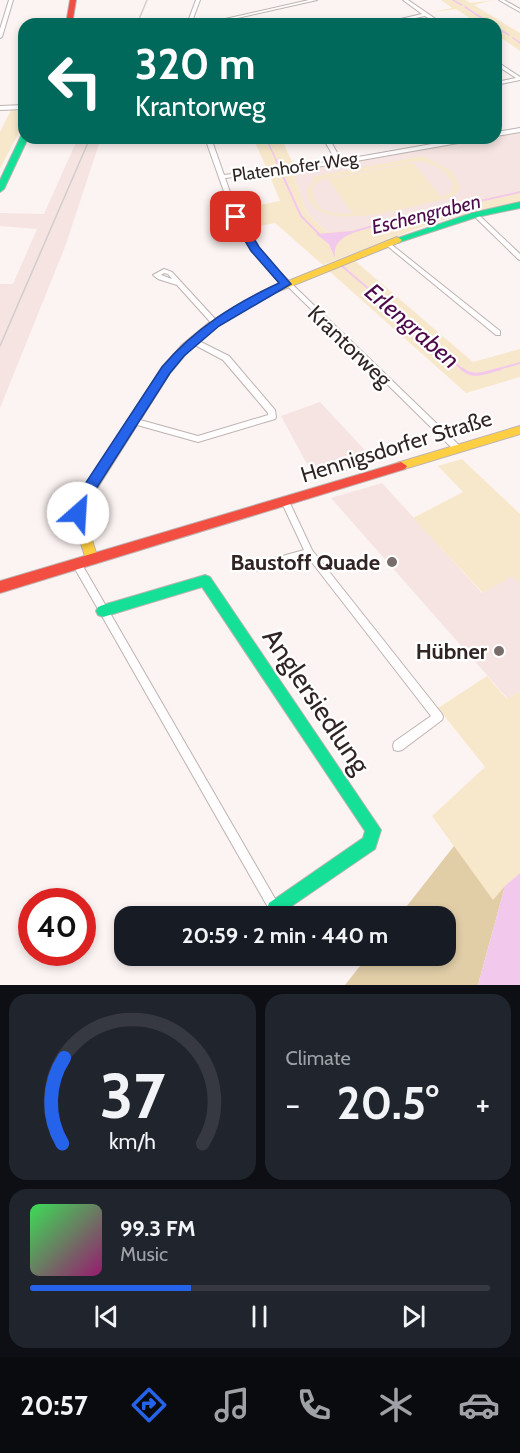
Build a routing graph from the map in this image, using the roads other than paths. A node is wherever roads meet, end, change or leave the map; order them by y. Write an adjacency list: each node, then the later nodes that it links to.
1 (11, 0): 14 (street)
2 (73, 0): 9 (street)
3 (198, 0): 10 (street)
4 (315, 0): 11 (street)
5 (405, 0): 8 (street)
6 (501, 0): 7 (street)
7 (520, 11)
8 (427, 14): 12 (street); 13 (street)
9 (70, 18)
10 (191, 18)
11 (241, 18)
12 (409, 18)
13 (433, 18)
14 (0, 36)
15 (502, 66): 16 (street)
16 (520, 79): 17 (street)
17 (502, 83)
18 (18, 107): 19 (street)
19 (0, 108)
20 (520, 130): 21 (street)
21 (502, 133)
22 (21, 144): 28 (street)
23 (209, 144): 27 (street, Krantorweg)
24 (329, 144): 26 (street)
25 (441, 144): 26 (street, Platenhofer Weg)
26 (339, 162): 27 (street, Platenhofer Weg)
27 (222, 177): 34 (street, Krantorweg)
28 (0, 189)
29 (520, 205): 30 (street)
30 (477, 216): 31 (street); 32 (street)
31 (387, 243): 34 (street); 36 (street)
32 (520, 258)
33 (178, 283): 35 (street)
34 (286, 284): 35 (street); 40 (street, Krantorweg)
35 (215, 323): 37 (street)
36 (498, 333)
37 (193, 341): 38 (street); 38 (street)
38 (134, 421): 43 (street)
39 (520, 430): 40 (street, Hennigsdorfer Straße)
40 (458, 449): 41 (street, Hennigsdorfer Straße)
41 (285, 501): 42 (street, Hennigsdorfer Straße); 43 (street, Hennigsdorfer Straße)
42 (309, 552): 45 (street); 48 (street, Hennigsdorfer Straße)
43 (92, 559): 44 (street, Hennigsdorfer Straße)
44 (77, 564): 46 (street, Hennigsdorfer Straße); 47 (street, Anglersiedlung)
45 (257, 567)
46 (0, 587)
47 (103, 610): 49 (street, Anglersiedlung); 50 (street, Anglersiedlung)
48 (398, 746)
49 (273, 906)
50 (286, 906)

